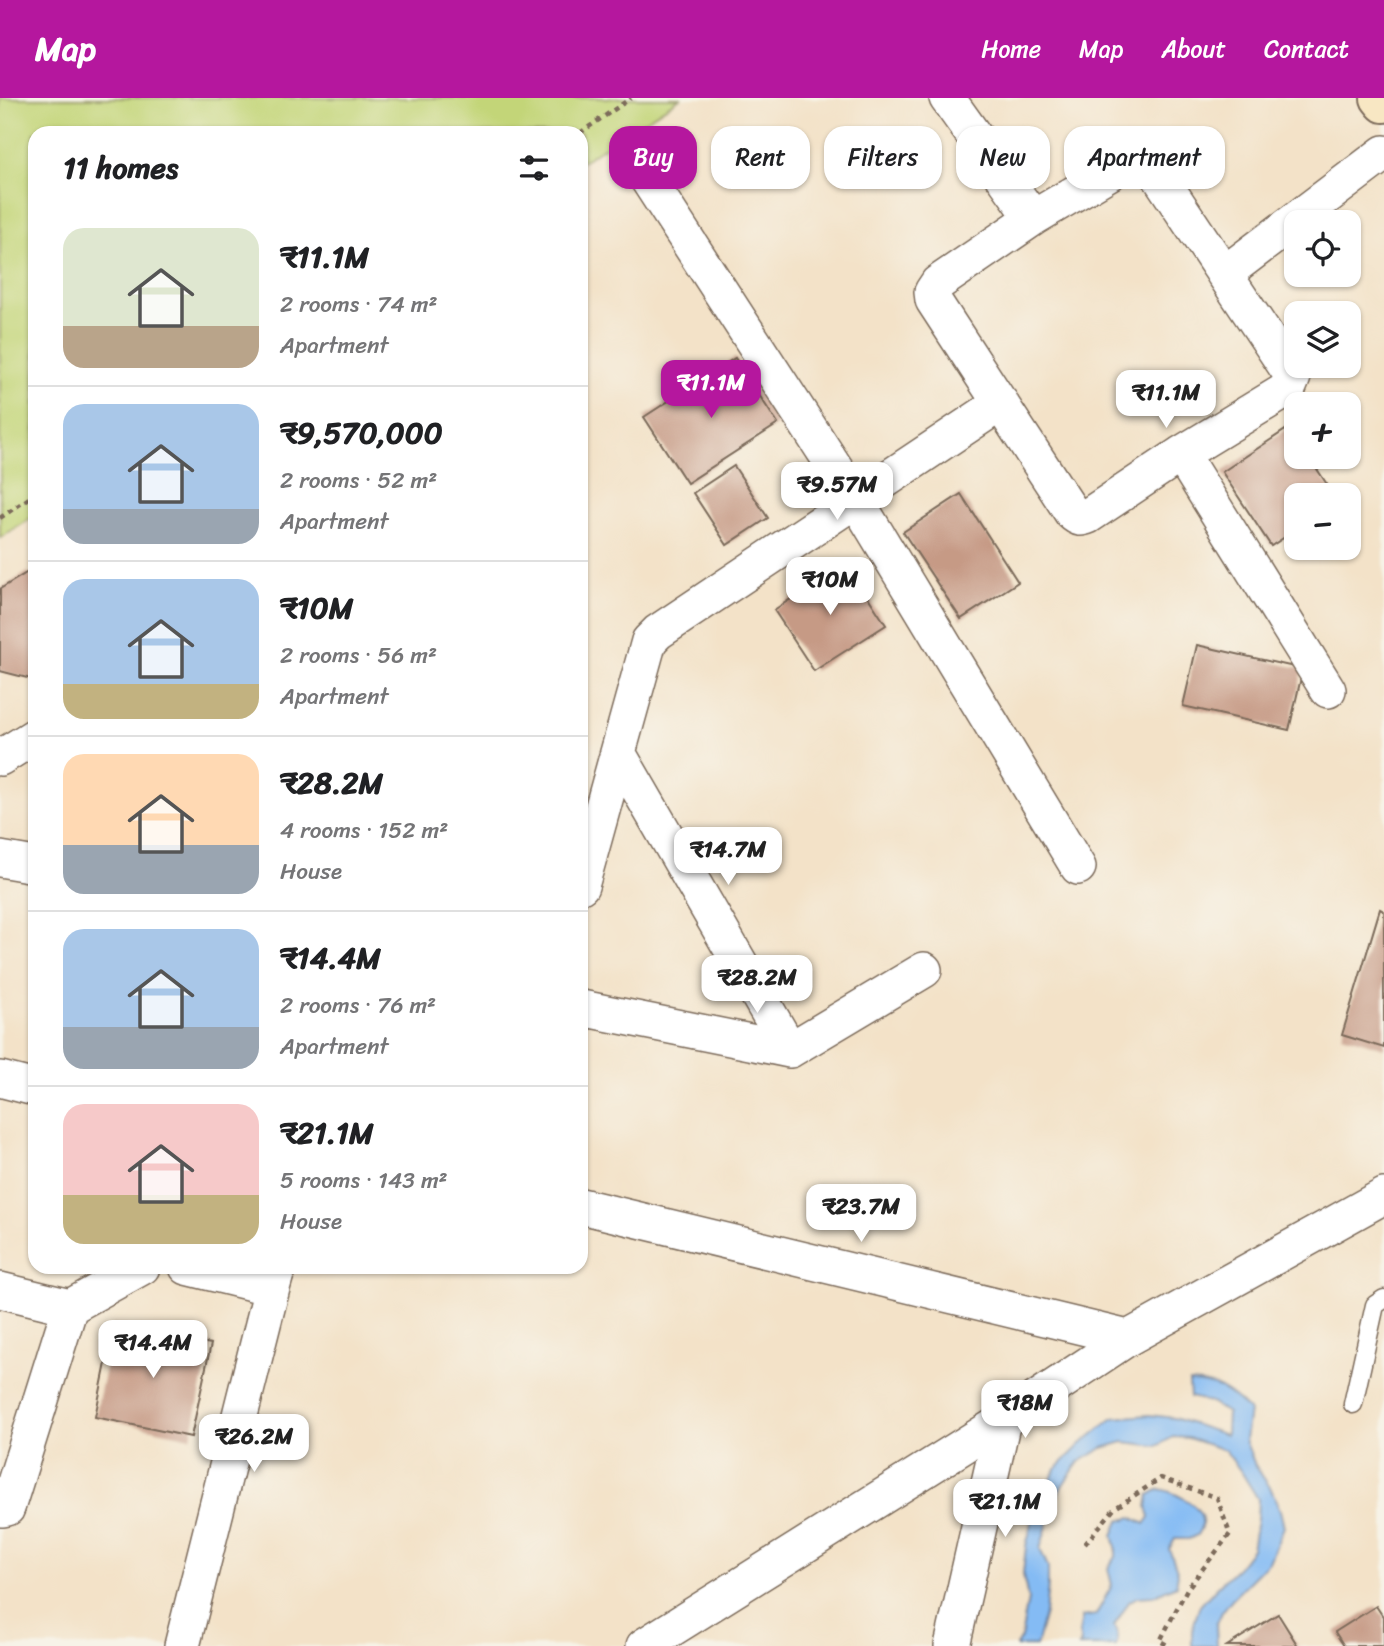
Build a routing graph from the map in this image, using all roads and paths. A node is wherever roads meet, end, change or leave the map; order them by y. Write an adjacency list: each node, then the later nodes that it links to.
1 (631, 98): 5 (path)
2 (947, 98): 8 (street)
3 (1380, 98): 4 (street)
4 (1384, 103)
5 (588, 128)
6 (1384, 153): 9 (street)
7 (654, 189): 13 (street)
8 (1033, 218): 9 (street); 10 (street)
9 (1224, 274): 11 (street)
10 (1001, 403): 11 (street); 13 (street)
11 (1181, 454): 15 (street)
12 (28, 499): 14 (path)
13 (856, 500): 17 (street); 22 (street)
14 (0, 518)
15 (1328, 690)
16 (28, 740): 18 (street)
17 (618, 753): 20 (street); 25 (street)
18 (0, 758)
19 (0, 859): 21 (street)
20 (588, 861)
21 (28, 864)
22 (1077, 867)
23 (924, 970): 25 (street)
24 (588, 1009): 25 (street)
25 (790, 1050)
26 (0, 1079): 27 (street)
27 (28, 1086)
28 (1384, 1196): 36 (street)
29 (588, 1208): 36 (street)
30 (130, 1274): 35 (street)
31 (249, 1274): 32 (street)
32 (275, 1277): 42 (street)
33 (0, 1290): 35 (street)
34 (1384, 1299): 37 (lane)
35 (71, 1307): 39 (street)
36 (1128, 1338): 38 (street)
37 (1353, 1404)
38 (1003, 1421): 43 (street); 44 (street)
39 (0, 1507)
40 (1085, 1544): 41 (path)
41 (1158, 1644): 45 (path)
42 (182, 1646)
43 (644, 1646)
44 (952, 1646)
45 (1169, 1646)

